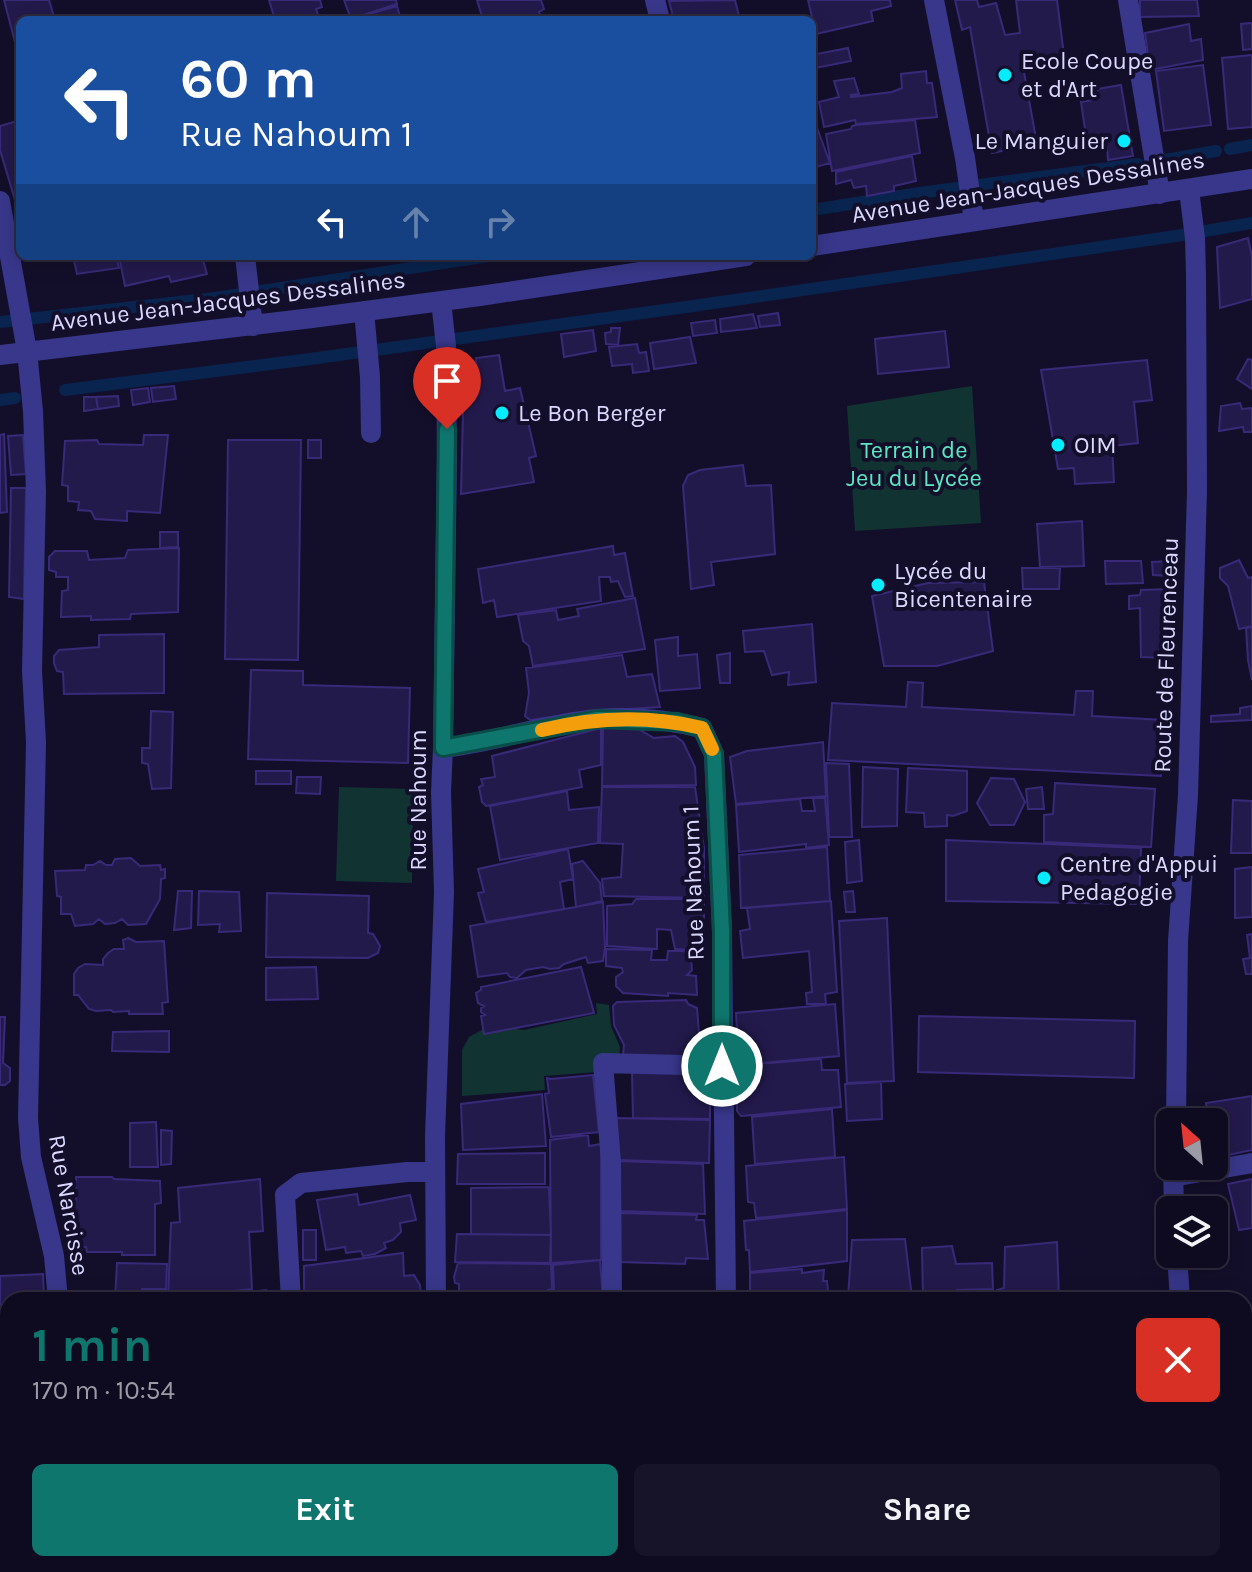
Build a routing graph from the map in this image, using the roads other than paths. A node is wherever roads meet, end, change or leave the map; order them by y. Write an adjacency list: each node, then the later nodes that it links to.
1 (934, 0): 7 (street)
2 (1128, 0): 5 (street)
3 (1252, 179): 4 (street, Avenue Jean-Jacques Dessalines)
4 (1189, 190): 5 (street, Avenue Jean-Jacques Dessalines); 19 (street, Route de Fleurenceau)
5 (1160, 194): 7 (street, Avenue Jean-Jacques Dessalines)
6 (0, 201): 14 (street, Rue Narcisse)
7 (972, 213): 8 (street, Avenue Jean-Jacques Dessalines)
8 (816, 245)
9 (246, 260): 13 (street)
10 (697, 260): 11 (street, Avenue Jean-Jacques Dessalines)
11 (441, 301): 12 (street, Avenue Jean-Jacques Dessalines); 17 (street, Rue Nahoum)
12 (364, 311): 13 (street, Avenue Jean-Jacques Dessalines); 16 (street)
13 (253, 326): 14 (street, Avenue Jean-Jacques Dessalines)
14 (27, 351): 15 (street, Avenue Jean-Jacques Dessalines); 24 (street, Rue Narcisse)
15 (0, 355)
16 (371, 433)
17 (443, 748): 18 (street, Rue Nahoum 1); 22 (street, Rue Nahoum)
18 (722, 1066): 27 (street); 28 (street, Rue Nahoum 1)
19 (1176, 1108)
20 (1252, 1163): 21 (street)
21 (1228, 1166)
22 (435, 1172): 25 (street); 26 (street, Rue Nahoum)
23 (1178, 1268): 29 (street)
24 (57, 1292)
25 (291, 1292)
26 (436, 1292)
27 (612, 1292)
28 (726, 1292)
29 (1179, 1292)

